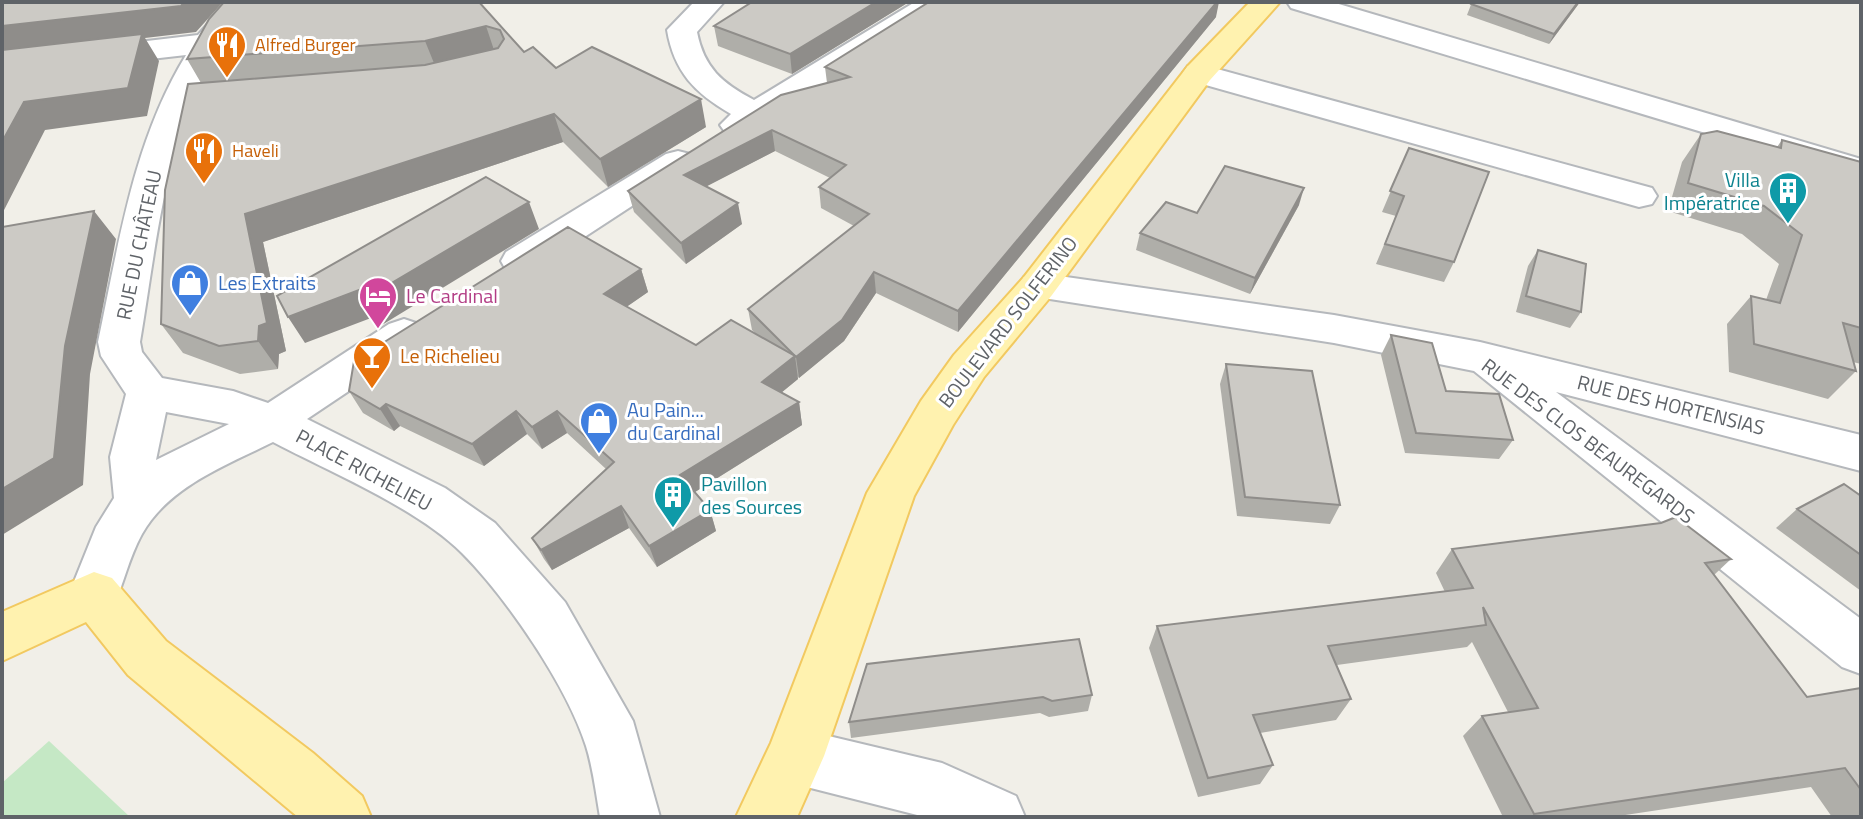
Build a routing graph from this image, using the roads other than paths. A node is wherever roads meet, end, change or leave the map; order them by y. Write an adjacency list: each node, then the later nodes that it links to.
1 (243, 2): 6 (street, RUE DU CHÂTEAU)
2 (710, 2): 11 (street)
3 (1266, 2): 8 (main road, BOULEVARD SOLFERINO)
4 (1301, 2): 12 (street)
5 (928, 3): 11 (street)
6 (207, 43): 7 (street); 10 (street, RUE DU CHÂTEAU)
7 (2, 67)
8 (1199, 73): 13 (street); 15 (main road, BOULEVARD SOLFERINO)
9 (214, 99): 10 (street)
10 (176, 101): 18 (street, RUE DU CHÂTEAU)
11 (754, 114): 14 (street)
12 (1861, 170)
13 (1639, 196)
14 (489, 281)
15 (1038, 286): 17 (street, RUE DES CLOS BEAUREGARDS); 25 (main road, BOULEVARD SOLFERINO)
16 (436, 314): 19 (street)
17 (1480, 357): 20 (street, RUE DES HORTENSIAS); 24 (street, RUE DES CLOS BEAUREGARDS)
18 (148, 392): 19 (street); 21 (street)
19 (274, 422): 21 (street, PLACE RICHELIEU); 27 (street, PLACE RICHELIEU)
20 (1861, 453)
21 (138, 502): 22 (street, PLACE RICHELIEU)
22 (94, 594): 23 (main road); 26 (main road)
23 (2, 637)
24 (1861, 650)
25 (795, 756): 28 (main road, BOULEVARD SOLFERINO); 29 (street)
26 (341, 817)
27 (630, 817)
28 (766, 817)
29 (995, 817)

